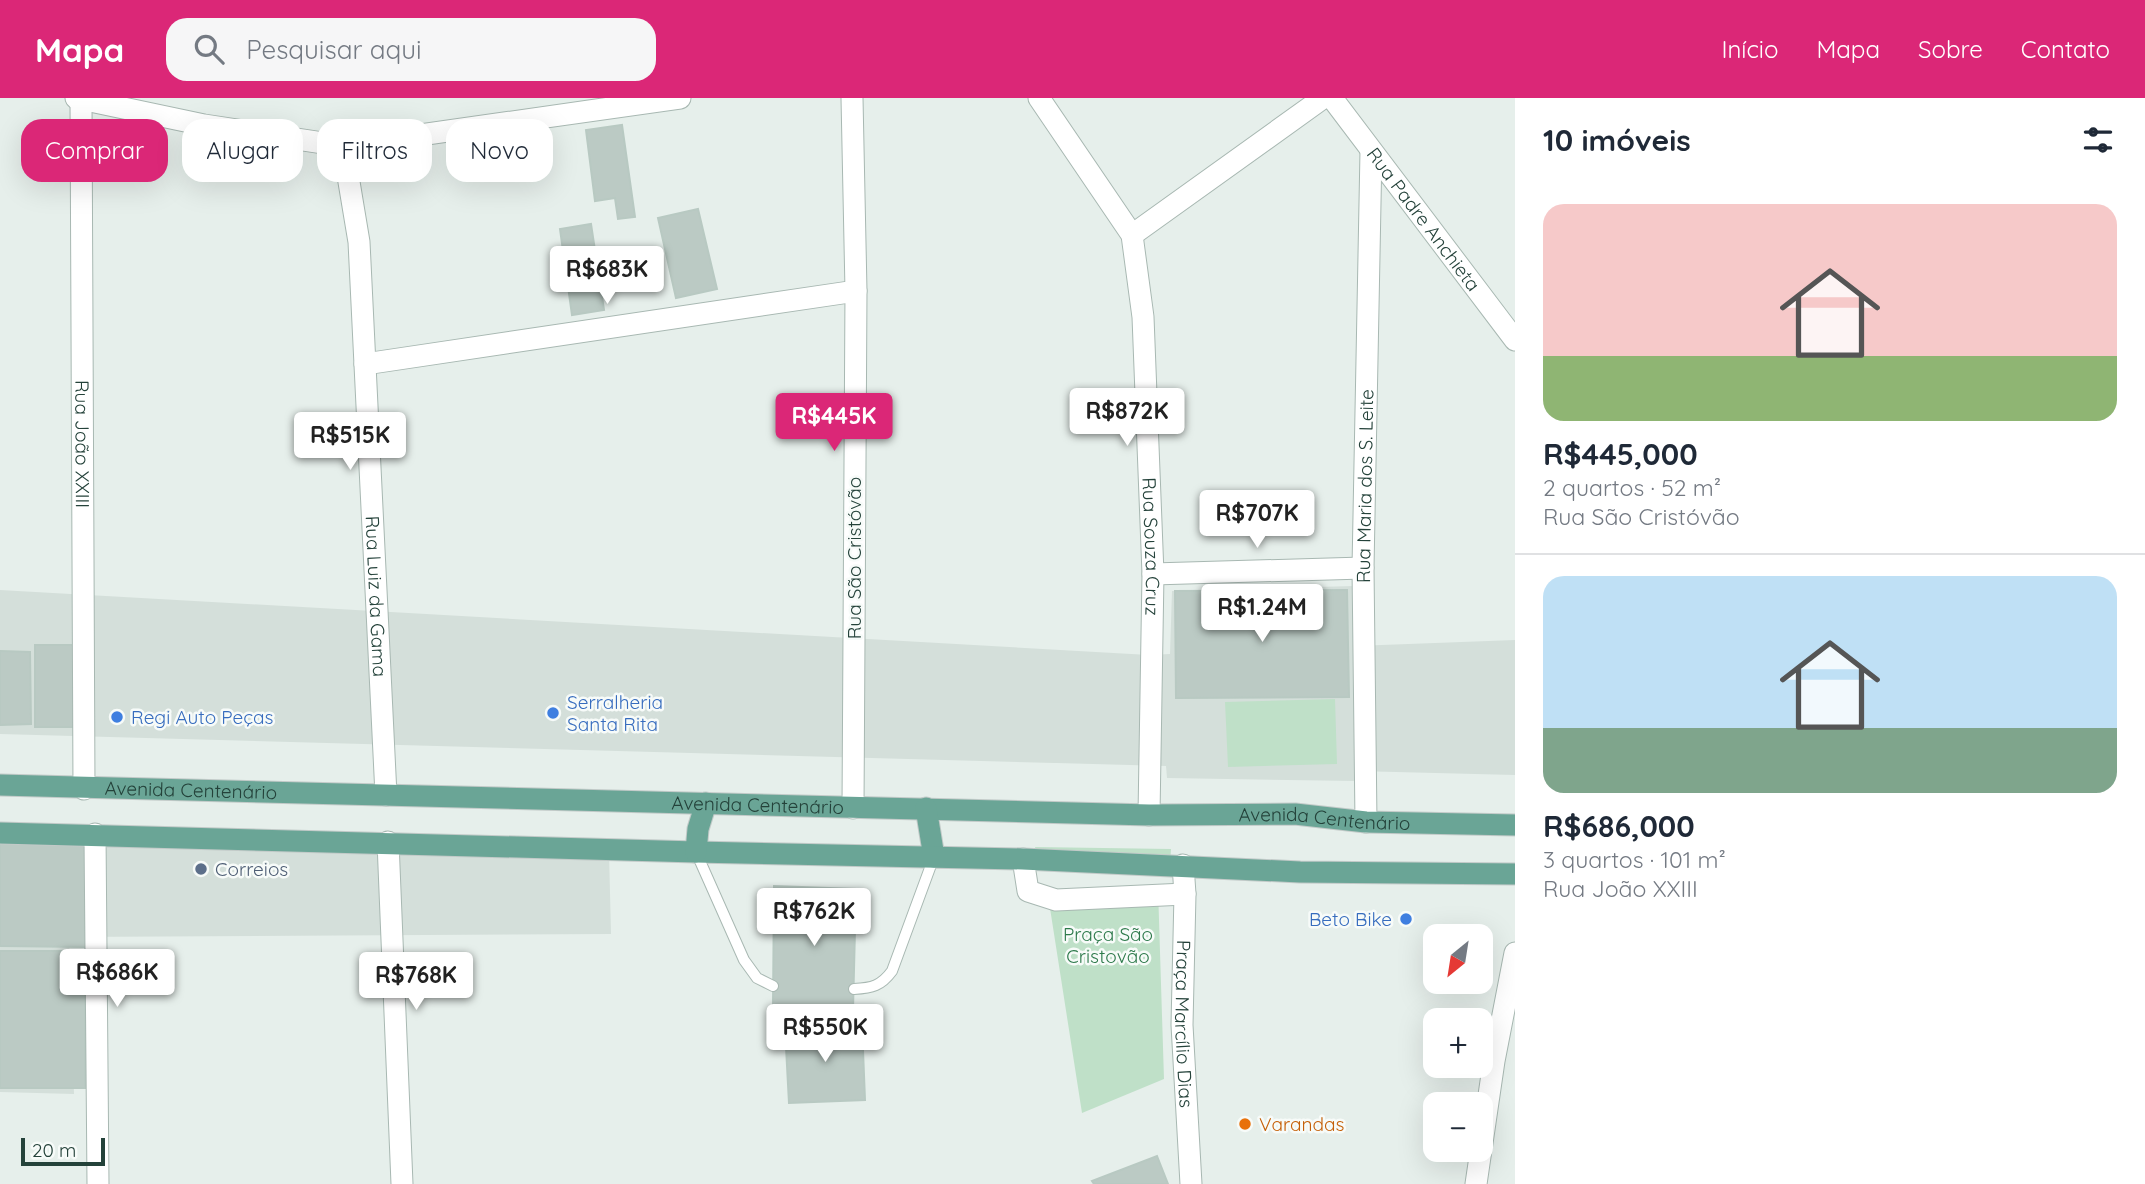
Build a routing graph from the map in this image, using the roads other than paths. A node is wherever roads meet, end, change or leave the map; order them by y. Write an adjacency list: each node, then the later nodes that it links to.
1 (680, 98): 7 (street)
2 (852, 98): 12 (street, Rua São Cristóvão)
3 (1039, 98): 11 (street, Rua Souza Cruz)
4 (1323, 98): 11 (street)
5 (1332, 98): 9 (street, Rua Padre Anchieta)
6 (78, 99): 8 (street); 18 (street, Rua João XXIII)
7 (432, 133)
8 (317, 142)
9 (1371, 152): 13 (street, Rua Padre Anchieta); 15 (street, Rua Maria dos S. Leite)
10 (350, 182): 14 (street, Rua Luiz da Gama)
11 (1132, 235): 16 (street, Rua Souza Cruz)
12 (856, 291): 14 (street); 21 (street, Rua São Cristóvão)
13 (1515, 340)
14 (365, 364): 19 (street, Rua Luiz da Gama)
15 (1363, 568): 16 (street); 24 (street, Rua Maria dos S. Leite)
16 (1153, 574): 23 (street, Rua Souza Cruz)
17 (0, 785): 18 (main road, Avenida Centenário)
18 (84, 789): 19 (main road, Avenida Centenário)
19 (386, 795): 20 (main road, Avenida Centenário)
20 (706, 803): 21 (main road, Avenida Centenário); 29 (main road)
21 (853, 808): 22 (main road, Avenida Centenário)
22 (926, 808): 23 (main road, Avenida Centenário); 30 (main road)
23 (1149, 815): 24 (main road, Avenida Centenário)
24 (1366, 822): 25 (main road, Avenida Centenário)
25 (1515, 825)
26 (0, 833): 27 (main road)
27 (95, 834): 28 (main road); 38 (street)
28 (388, 842): 29 (main road); 39 (street)
29 (696, 852): 30 (main road); 36 (lane)
30 (933, 857): 31 (main road); 37 (lane)
31 (1023, 859): 32 (main road); 34 (street)
32 (1183, 865): 33 (main road); 34 (street, Praça Marcílio Dias)
33 (1515, 874)
34 (1185, 894): 40 (street, Praça Marcílio Dias)
35 (1515, 953): 41 (street)
36 (773, 986)
37 (853, 989)
38 (98, 1184)
39 (402, 1184)
40 (1191, 1184)
41 (1476, 1184)

